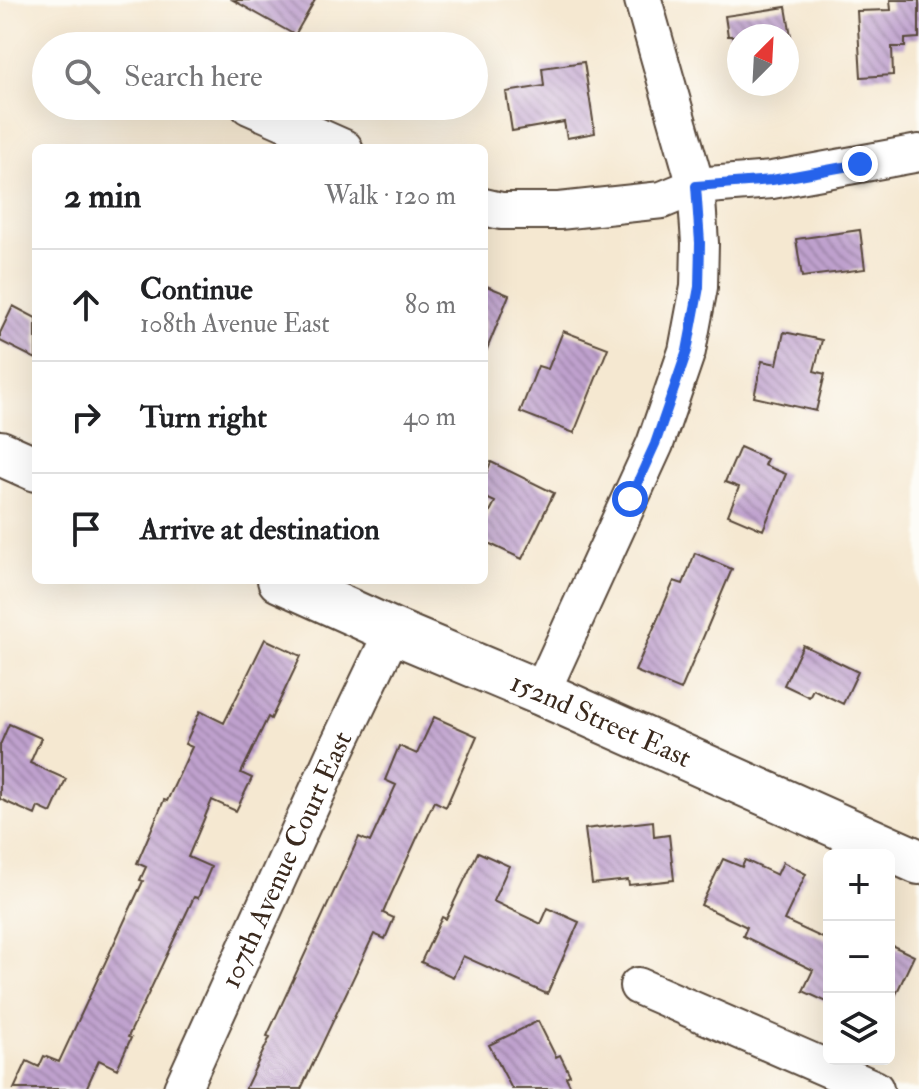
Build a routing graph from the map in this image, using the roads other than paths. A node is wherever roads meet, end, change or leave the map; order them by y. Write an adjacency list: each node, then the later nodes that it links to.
1 (643, 0): 5 (street)
2 (281, 120): 3 (street)
3 (335, 144)
4 (919, 153): 5 (street)
5 (696, 186): 6 (street); 11 (street)
6 (488, 208)
7 (0, 453): 8 (main road)
8 (32, 467)
9 (289, 584): 10 (main road, 152nd Street East)
10 (393, 631): 11 (main road, 152nd Street East); 14 (street, 107th Avenue Court East)
11 (541, 693): 12 (main road, 152nd Street East)
12 (919, 862)
13 (638, 986): 15 (street)
14 (182, 1089)
15 (875, 1089)

